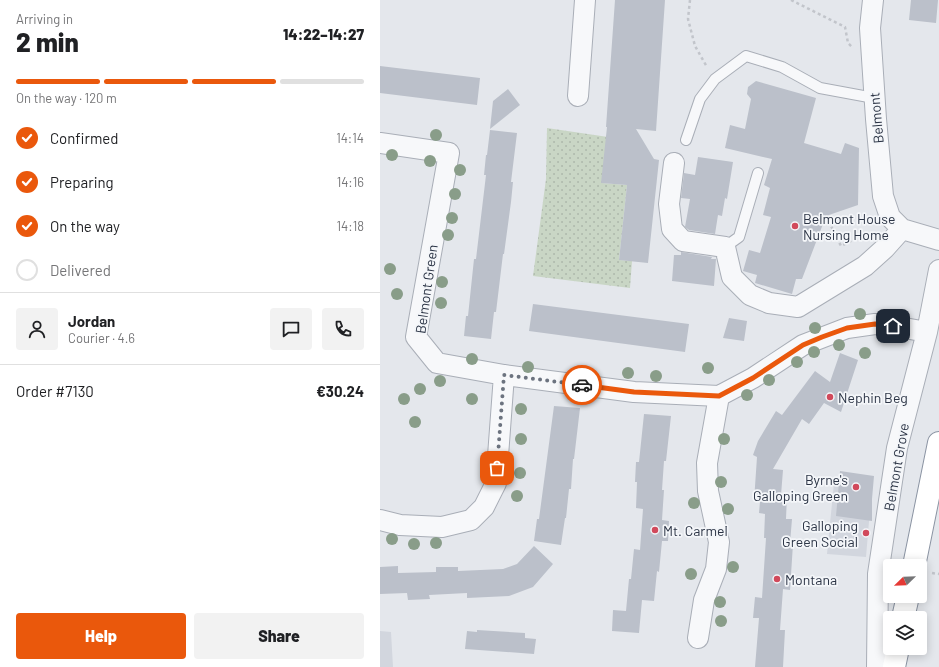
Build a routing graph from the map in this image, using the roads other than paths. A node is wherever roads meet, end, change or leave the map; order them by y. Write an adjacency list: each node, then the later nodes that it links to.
1 (585, 0): 3 (street)
2 (873, 0): 4 (street, Belmont)
3 (578, 96)
4 (874, 98): 5 (lane); 9 (street, Belmont)
5 (686, 140)
6 (380, 143): 14 (street, Belmont Green)
7 (674, 163): 11 (street)
8 (758, 173): 11 (lane)
9 (902, 230): 10 (street); 11 (street)
10 (939, 240)
11 (725, 247)
12 (939, 270): 13 (street, Belmont Grove)
13 (927, 332): 15 (street); 21 (street, Belmont Grove)
14 (504, 375): 15 (street, Belmont Green); 17 (street)
15 (719, 396): 19 (street)
16 (939, 443): 18 (highway)
17 (380, 520)
18 (915, 559)
19 (698, 638)
20 (897, 655): 22 (highway)
21 (877, 667)
22 (894, 667)

